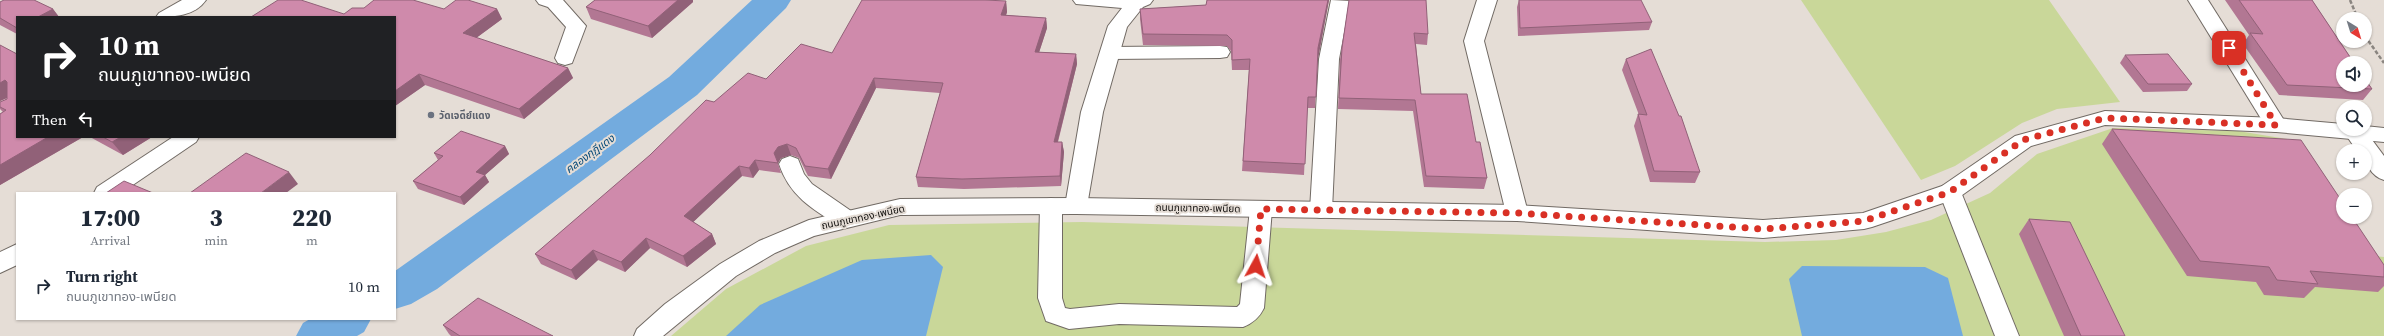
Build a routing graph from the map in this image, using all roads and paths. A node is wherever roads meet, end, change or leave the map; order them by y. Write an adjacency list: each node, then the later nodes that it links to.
1 (196, 0): 10 (main road)
2 (546, 0): 14 (main road)
3 (1083, 0): 8 (main road)
4 (1487, 0): 30 (main road)
5 (2198, 0): 16 (main road)
6 (2350, 0): 9 (path)
7 (1340, 1): 29 (main road)
8 (1139, 2): 13 (main road)
9 (2355, 12)
10 (168, 16)
11 (2372, 46): 15 (path)
12 (1220, 52): 13 (main road)
13 (1110, 53): 27 (main road)
14 (565, 58)
15 (2384, 63)
16 (2276, 125): 17 (main road, ถนนภูเขาทอง-เพนียด); 25 (main road, ถนนภูเขาทอง-เพนียด)
17 (2336, 130)
18 (2372, 134): 19 (main road, ถนนภูเขาทอง-เพนียด)
19 (2384, 135)
20 (2358, 136): 23 (main road)
21 (187, 138): 24 (main road)
22 (790, 164): 31 (main road)
23 (2384, 172)
24 (106, 192)
25 (1950, 192): 30 (main road, ถนนภูเขาทอง-เพนียด); 35 (main road)
26 (1050, 206): 27 (main road, ถนนภูเขาทอง-เพนียด); 28 (main road); 31 (main road, ถนนภูเขาทอง-เพนียด)
27 (1076, 206): 28 (main road, ถนนภูเขาทอง-เพนียด)
28 (1261, 209): 29 (main road, ถนนภูเขาทอง-เพนียด)
29 (1320, 210): 30 (main road, ถนนภูเขาทอง-เพนียด)
30 (1517, 213)
31 (846, 219): 34 (main road, ถนนภูเขาทอง-เพนียด)
32 (16, 254): 33 (main road)
33 (0, 264)
34 (646, 336)
35 (2007, 336)

